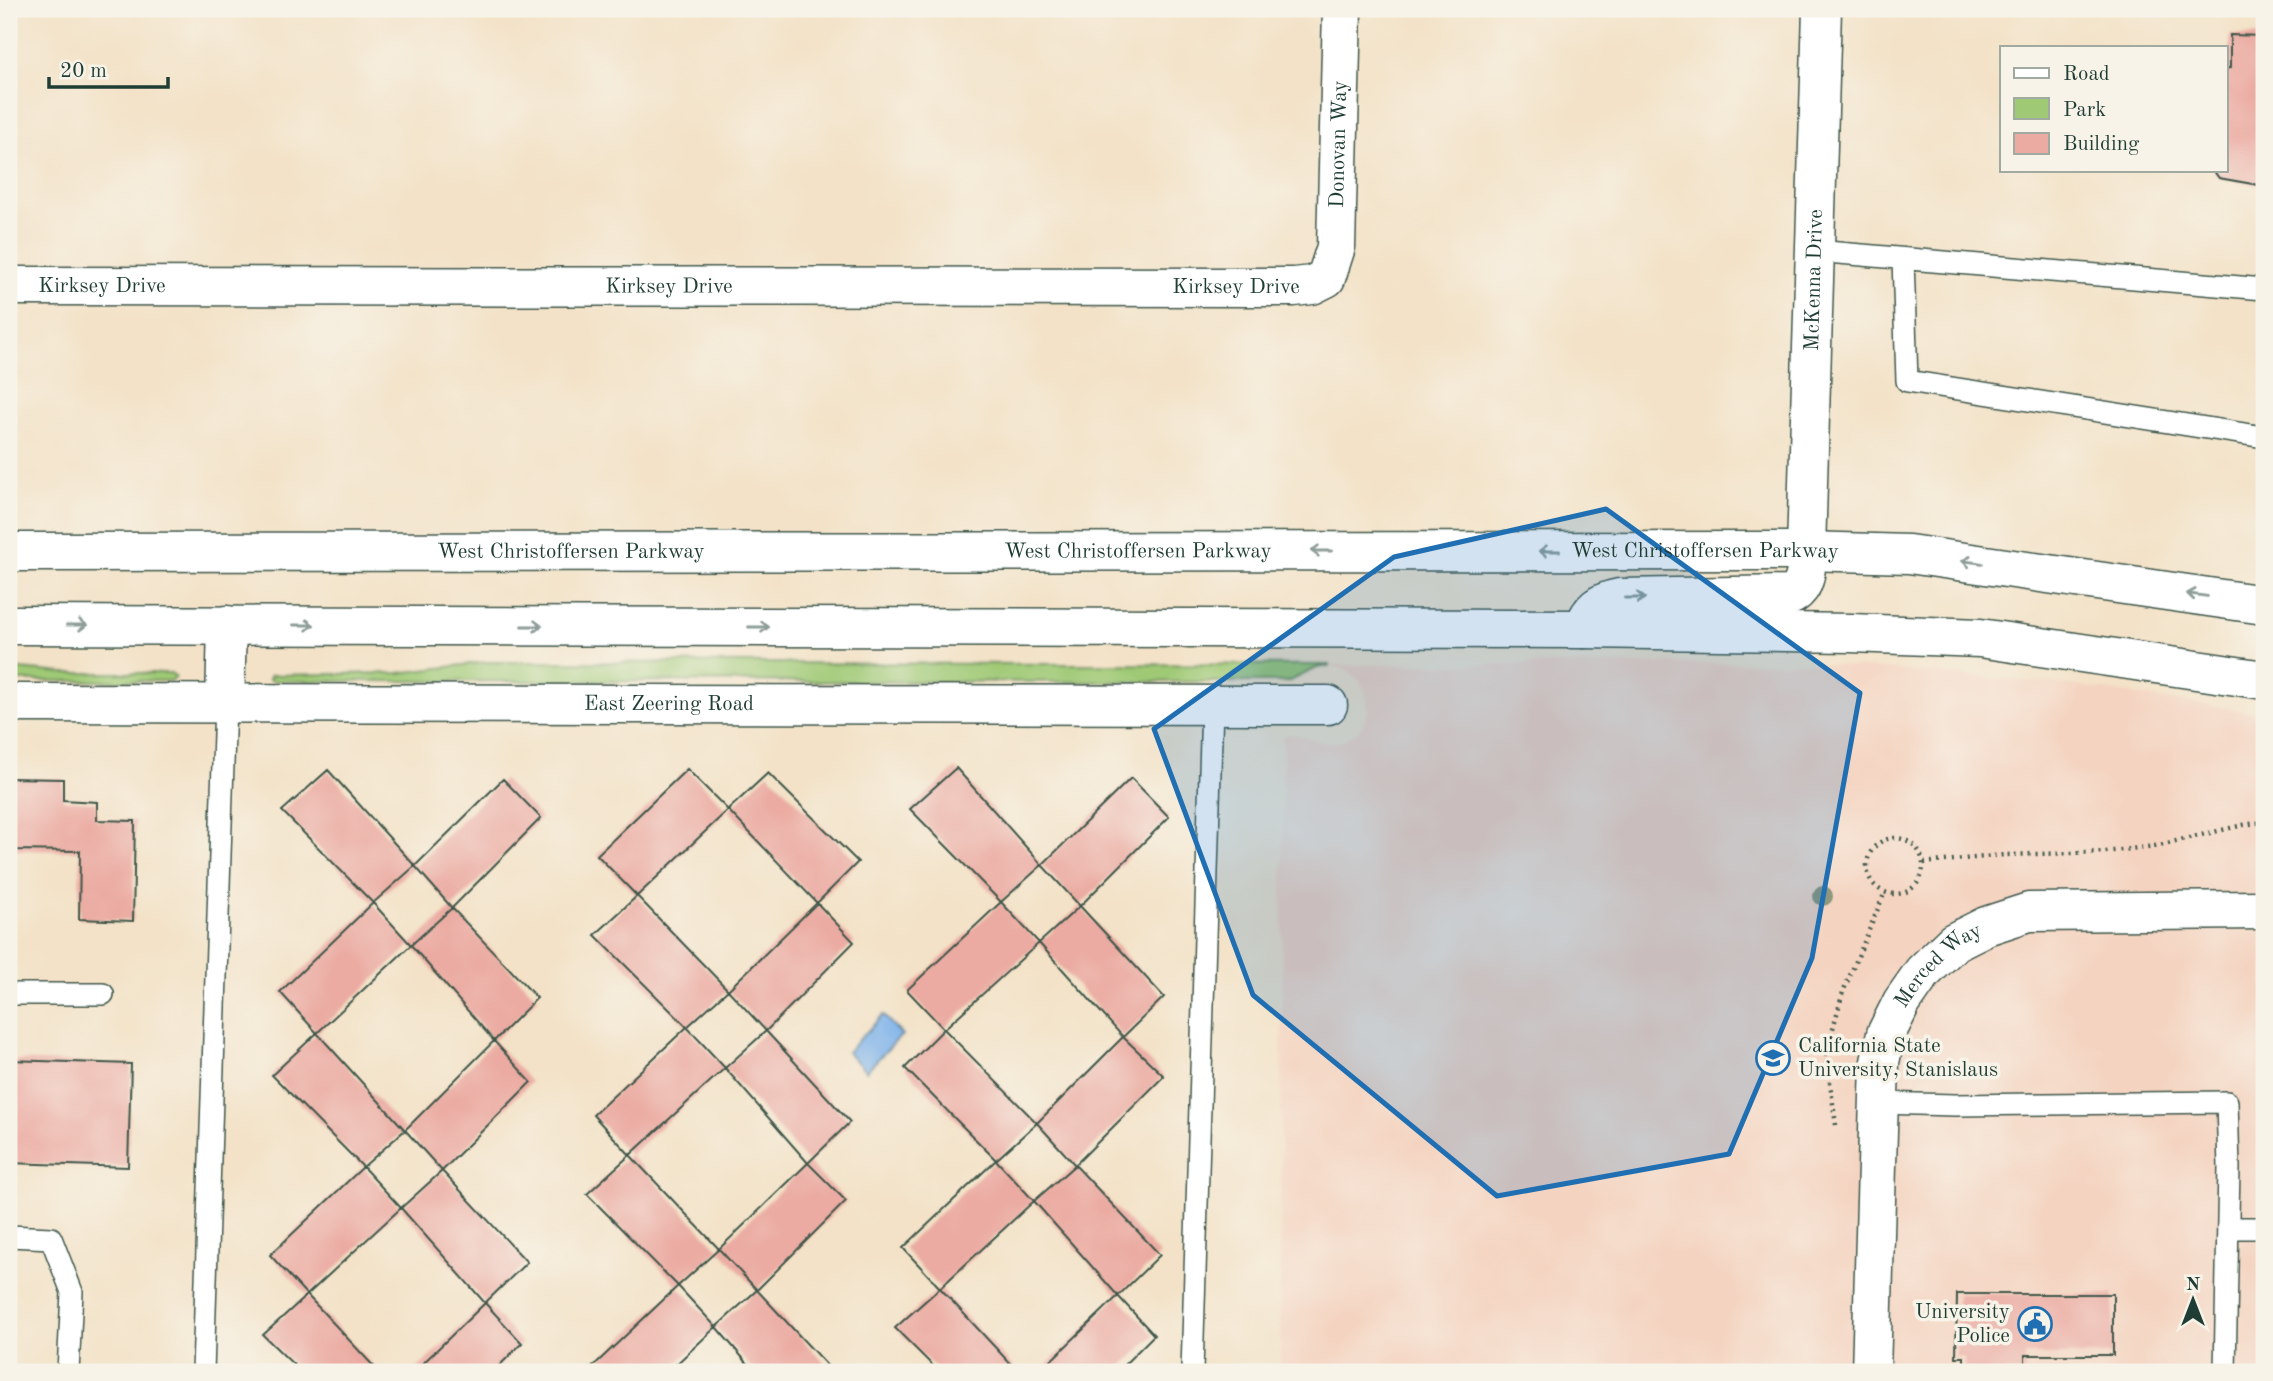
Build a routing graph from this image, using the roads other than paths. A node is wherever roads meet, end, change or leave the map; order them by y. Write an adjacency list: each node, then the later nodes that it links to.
1 (1342, 9): 5 (street, Donovan Way)
2 (1822, 9): 3 (street, McKenna Drive)
3 (1815, 251): 4 (lane); 9 (street, McKenna Drive)
4 (1903, 259): 7 (lane); 8 (lane)
5 (1326, 278): 6 (street, Kirksey Drive)
6 (9, 286)
7 (2264, 289)
8 (2264, 437)
9 (1806, 551): 10 (street, West Christoffersen Parkway, one-way to 10); 11 (street, West Christoffersen Parkway, one-way to 9); 14 (street, McKenna Drive, one-way to 9)
10 (9, 552)
11 (2264, 605)
12 (9, 625): 13 (street, one-way to 13)
13 (227, 625): 14 (street, one-way to 14); 17 (street)
14 (1583, 629): 15 (street)
15 (2264, 680)
16 (9, 703): 17 (street, East Zeering Road)
17 (226, 703): 18 (street, East Zeering Road); 28 (lane)
18 (1212, 705): 19 (street, East Zeering Road); 29 (lane)
19 (1328, 705)
20 (2264, 910): 23 (street, Merced Way)
21 (9, 994): 22 (lane)
22 (103, 994)
23 (1878, 1103): 24 (lane); 30 (street, Merced Way)
24 (2228, 1228): 25 (lane); 31 (lane)
25 (2264, 1228)
26 (9, 1236): 27 (lane)
27 (68, 1372)
28 (203, 1372)
29 (1192, 1372)
30 (1871, 1372)
31 (2225, 1372)

